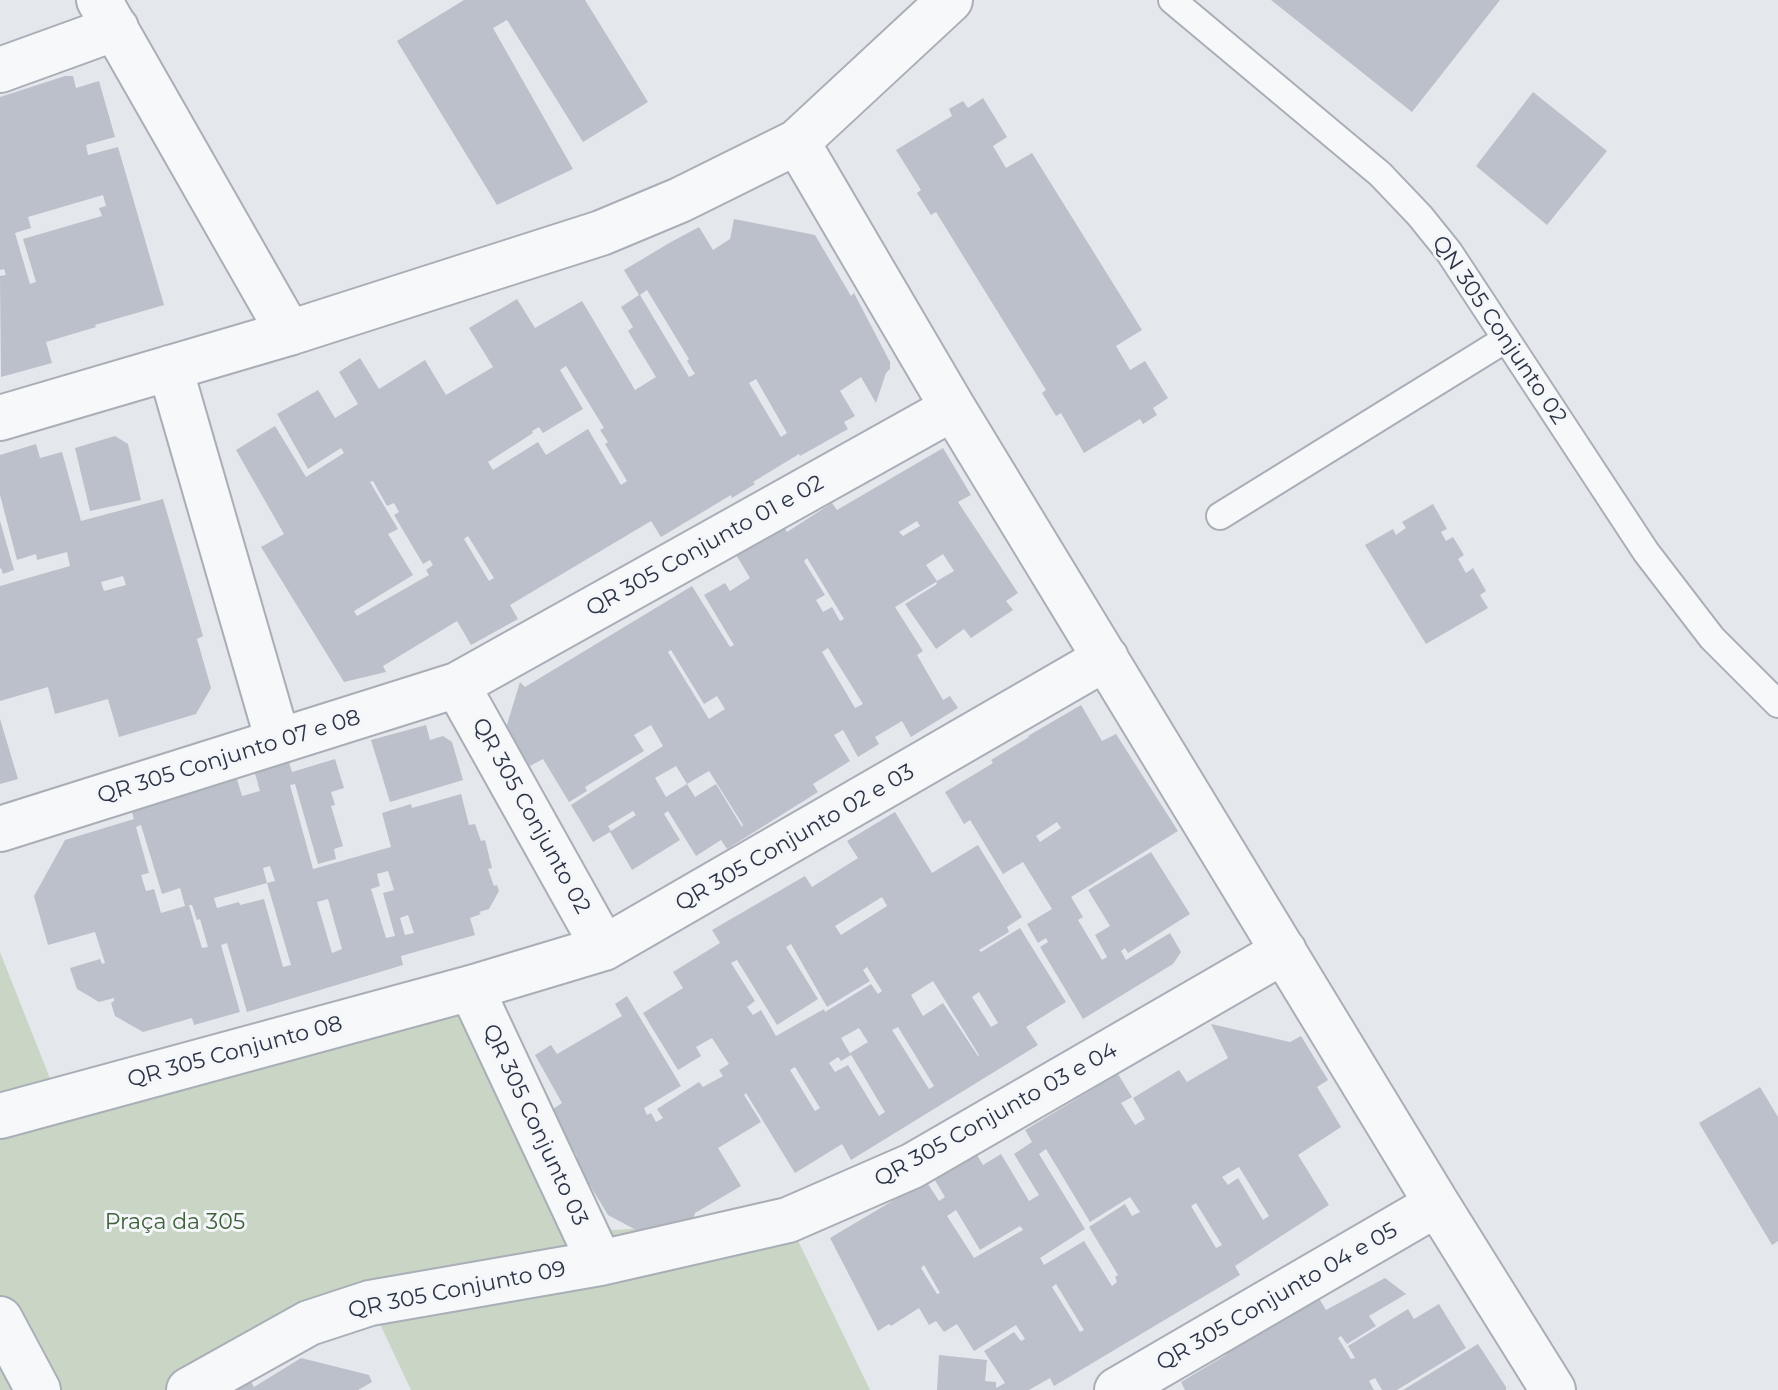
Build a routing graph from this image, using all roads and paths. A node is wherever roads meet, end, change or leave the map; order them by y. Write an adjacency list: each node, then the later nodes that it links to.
1 (949, 0): 5 (street)
2 (1172, 0): 7 (lane, QN 305 Conjunto 02)
3 (107, 14): 4 (street); 6 (street)
4 (0, 70)
5 (797, 142): 6 (street); 9 (street)
6 (289, 333): 8 (street)
7 (1506, 339): 11 (lane); 14 (lane, QN 305 Conjunto 02)
8 (170, 368): 10 (street); 15 (street)
9 (953, 408): 12 (street); 13 (street, QR 305 Conjunto 01 e 02)
10 (0, 418)
11 (1220, 516)
12 (1106, 658): 17 (street, QR 305 Conjunto 02 e 03); 18 (street)
13 (457, 685): 15 (street, QR 305 Conjunto 07 e 08); 17 (street, QR 305 Conjunto 02)
14 (1778, 704)
15 (278, 741): 16 (street, QR 305 Conjunto 07 e 08)
16 (0, 829)
17 (604, 948): 19 (street, QR 305 Conjunto 02 e 03)
18 (1284, 951): 21 (street); 22 (street, QR 305 Conjunto 03 e 04)
19 (471, 988): 20 (street, QR 305 Conjunto 08); 22 (street, QR 305 Conjunto 03)
20 (0, 1116)
21 (1437, 1204): 26 (street, QR 305 Conjunto 04 e 05); 27 (street)
22 (600, 1263): 25 (street, QR 305 Conjunto 09)
23 (0, 1319): 24 (street)
24 (38, 1390)
25 (189, 1390)
26 (1117, 1390)
27 (1553, 1390)

